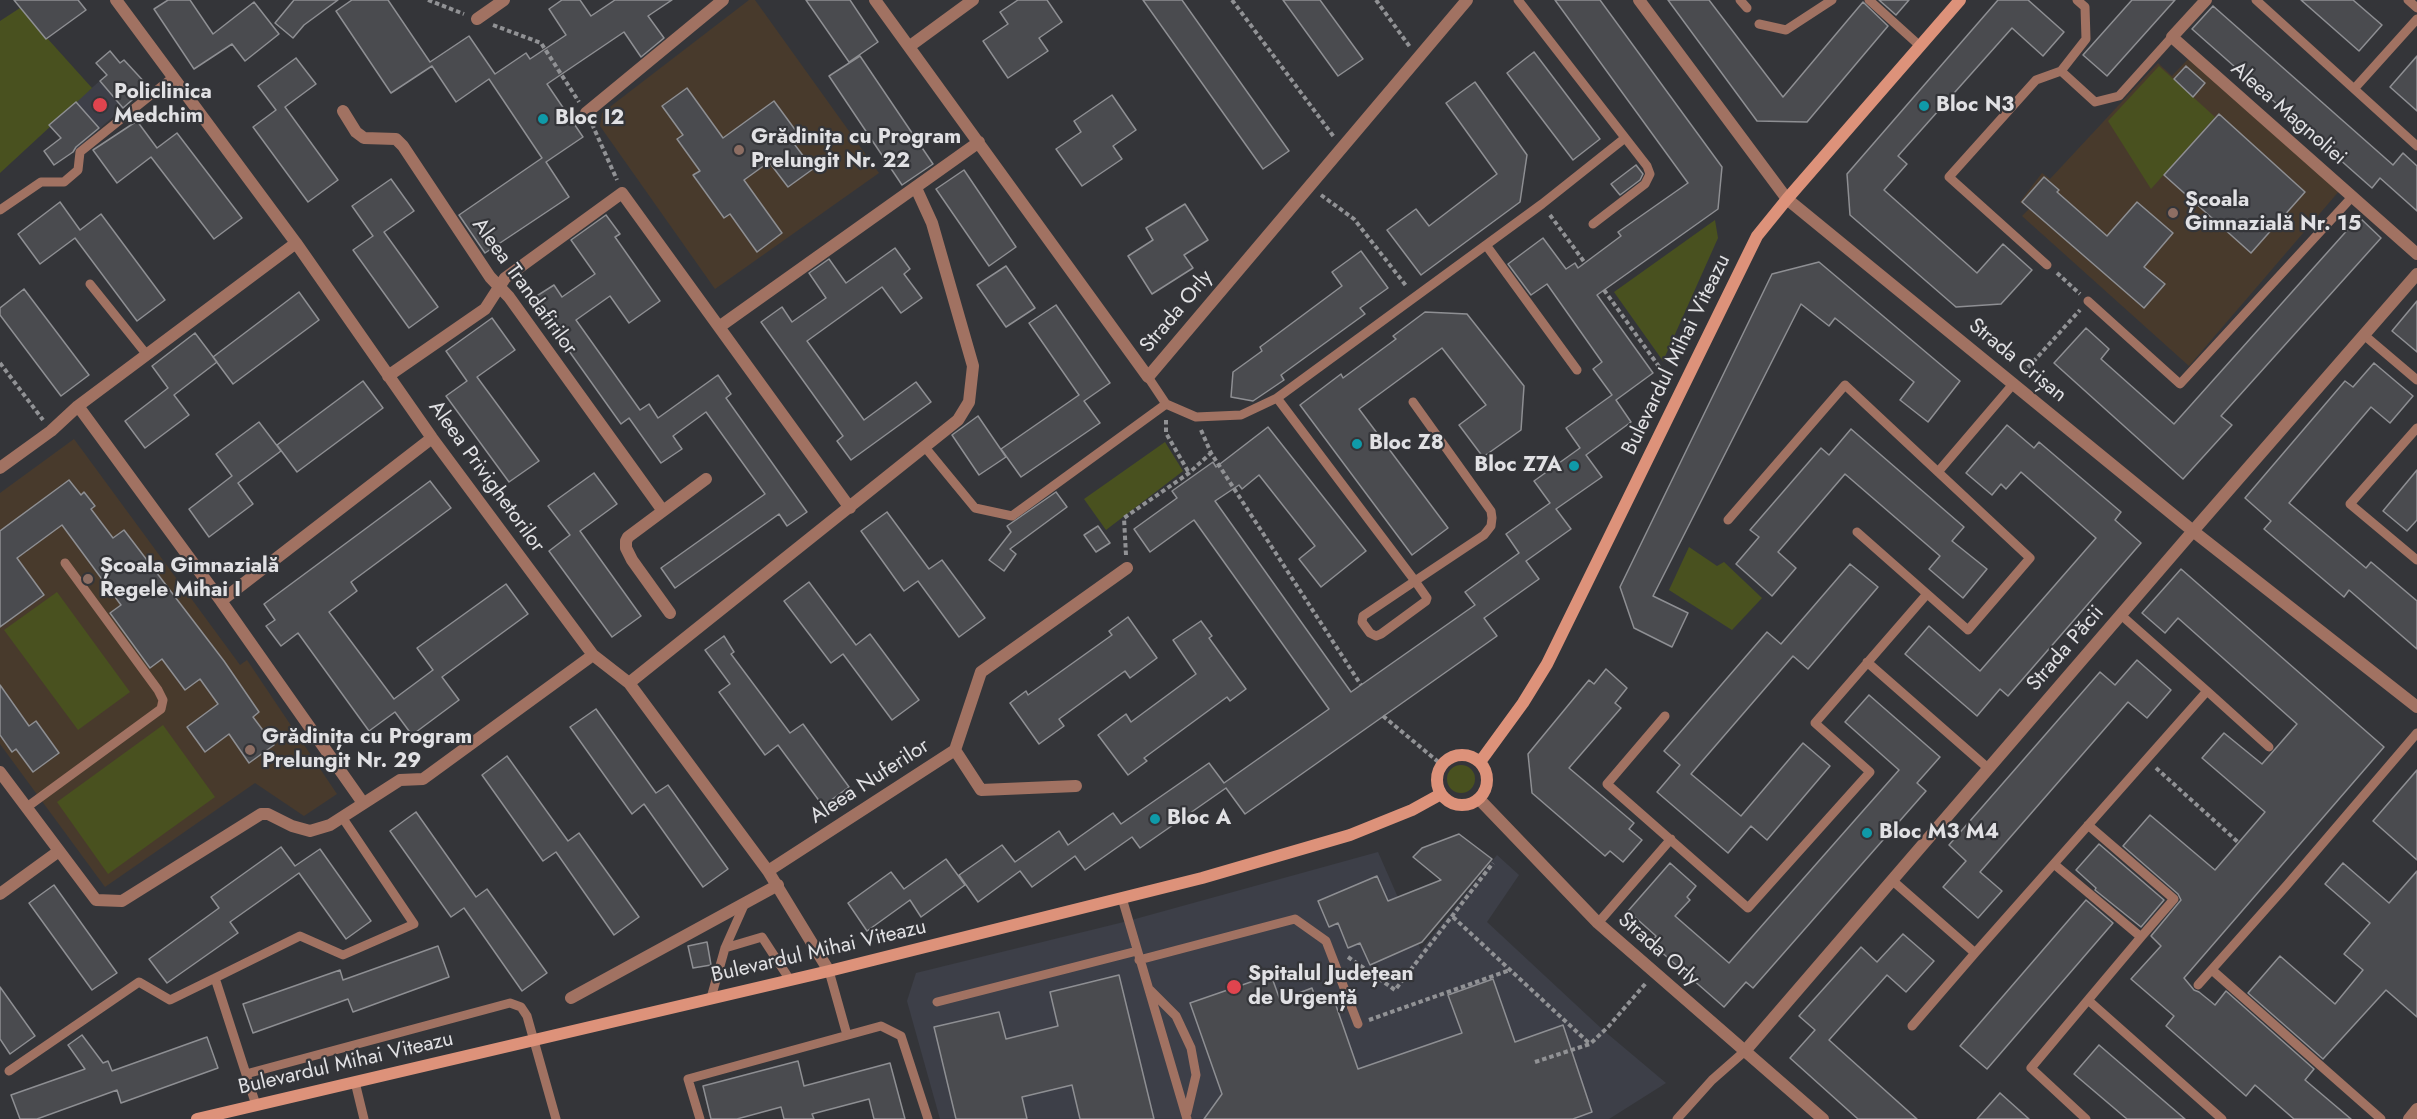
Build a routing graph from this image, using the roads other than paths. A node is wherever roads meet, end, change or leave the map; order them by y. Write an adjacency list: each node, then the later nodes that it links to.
1 (116, 0): 27 (street, Aleea Privighetorilor)
2 (504, 0): 20 (street)
3 (723, 0): 30 (street)
4 (875, 0): 24 (street, Strada Orly)
5 (973, 0): 24 (street)
6 (1467, 0): 52 (street, Strada Orly)
7 (1518, 0): 31 (lane)
8 (1639, 0): 36 (street, Strada Crișan)
9 (1740, 0): 18 (lane)
10 (1832, 0): 22 (lane)
11 (1869, 0): 25 (lane)
12 (1960, 0): 25 (main road, Bulevardul Mihai Viteazu)
13 (2077, 0): 17 (lane)
14 (2206, 0): 23 (street)
15 (2256, 0): 28 (lane)
16 (2408, 0): 19 (lane)
17 (2088, 4): 26 (lane)
18 (1747, 8)
19 (2417, 8)
20 (477, 19)
21 (2417, 19): 28 (lane)
22 (1759, 24)
23 (2172, 37): 26 (lane); 35 (street, Aleea Magnoliei)
24 (910, 46): 32 (street, Strada Orly)
25 (1920, 46): 36 (main road, Bulevardul Mihai Viteazu)
26 (2061, 71): 42 (lane)
27 (172, 78): 37 (lane); 39 (street, Aleea Privighetorilor)
28 (2355, 89): 33 (lane)
29 (343, 111): 45 (street, Aleea Trandafirilor)
30 (586, 112)
31 (1625, 138): 38 (lane); 40 (lane)
32 (979, 142): 34 (street); 52 (street, Strada Orly)
33 (2417, 146)
34 (916, 188): 47 (street); 61 (street)
35 (2352, 197): 41 (street, Aleea Magnoliei); 46 (lane)
36 (1787, 199): 54 (street, Strada Crișan); 87 (main road, Bulevardul Mihai Viteazu)
37 (0, 210)
38 (1593, 224)
39 (296, 243): 49 (street); 51 (street, Aleea Privighetorilor)
40 (1486, 245): 50 (lane); 55 (lane)
41 (2417, 254)
42 (2047, 265)
43 (2417, 274): 48 (street, Strada Păcii)
44 (90, 284): 49 (lane)
45 (500, 288): 47 (street); 51 (street); 66 (street, Aleea Trandafirilor)
46 (2088, 301)
47 (719, 327): 65 (street)
48 (2364, 335): 53 (lane); 68 (street, Strada Păcii)
49 (147, 355): 58 (street)
50 (1576, 370)
51 (388, 376): 60 (street, Aleea Privighetorilor)
52 (1148, 377): 57 (lane)
53 (2417, 380)
54 (2014, 383): 63 (lane); 68 (street, Strada Crișan)
55 (1277, 398): 57 (lane); 73 (lane)
56 (1413, 402): 73 (lane)
57 (1166, 404): 61 (lane)
58 (78, 406): 62 (street); 75 (street)
59 (2417, 428): 70 (lane)
60 (432, 438): 75 (street); 78 (street, Aleea Privighetorilor)
61 (924, 446): 65 (street)
62 (0, 468)
63 (1938, 472): 67 (lane); 74 (lane)
64 (706, 479): 66 (street)
65 (850, 508): 80 (street)
66 (663, 511): 76 (street)
67 (1728, 520)
68 (2193, 531): 77 (street, Strada Păcii); 82 (street, Strada Crișan)
69 (1857, 532): 74 (lane)
70 (2417, 560)
71 (65, 563): 94 (lane)
72 (1127, 568): 86 (street, Aleea Nuferilor)
73 (1415, 581): 73 (lane)
74 (1927, 594): 79 (lane)
75 (221, 601): 93 (street)
76 (670, 613)
77 (2121, 615): 81 (lane); 88 (street, Strada Păcii)
78 (593, 655): 80 (street, Aleea Privighetorilor); 93 (street)
79 (1868, 662): 88 (lane); 97 (lane)
80 (629, 683): 100 (street, Aleea Privighetorilor)
81 (2207, 691): 85 (lane); 96 (lane)
82 (2417, 707)
83 (1665, 716): 97 (lane)
84 (2417, 733): 111 (lane)
85 (2269, 747)
86 (955, 750): 90 (street); 100 (street, Aleea Nuferilor)
87 (1480, 762): 91 (main road); 92 (main road)
88 (1989, 769): 101 (street, Strada Păcii)
89 (0, 772): 94 (street)
90 (1076, 786)
91 (1441, 794): 92 (main road); 104 (main road, Bulevardul Mihai Viteazu)
92 (1479, 799): 106 (street, Strada Orly)
93 (363, 803): 95 (street)
94 (27, 807): 98 (street)
95 (342, 817): 98 (street); 113 (lane)
96 (2088, 825): 99 (lane); 107 (lane)
97 (1671, 839): 106 (lane)
98 (59, 851): 103 (street)
99 (2054, 864): 107 (lane); 109 (lane)
100 (768, 871): 102 (street, Aleea Privighetorilor)
101 (1893, 881): 109 (lane); 125 (street, Strada Păcii)
102 (778, 885): 105 (street); 112 (street, Aleea Privighetorilor)
103 (0, 894)
104 (1122, 898): 110 (lane); 112 (main road, Bulevardul Mihai Viteazu)
105 (745, 903): 108 (lane); 117 (street)
106 (1598, 923): 125 (street, Strada Orly)
107 (2142, 937): 119 (lane)
108 (724, 948): 114 (lane); 118 (lane)
109 (1975, 953): 122 (lane)
110 (1138, 955): 116 (lane); 120 (lane); 121 (lane)
111 (2212, 970): 115 (lane); 141 (lane)
112 (829, 971): 114 (main road, Bulevardul Mihai Viteazu); 123 (lane)
113 (215, 978): 126 (lane); 127 (lane)
114 (790, 980): 118 (main road, Bulevardul Mihai Viteazu)
115 (2198, 986)
116 (1148, 987): 131 (lane); 131 (lane)
117 (571, 998)
118 (711, 998): 124 (main road, Bulevardul Mihai Viteazu)
119 (2088, 1000): 139 (lane); 140 (lane)
120 (937, 1002)
121 (1358, 1024)
122 (1912, 1026)
123 (847, 1035): 135 (lane); 136 (lane)
124 (533, 1040): 127 (lane); 128 (main road, Bulevardul Mihai Viteazu); 134 (lane)
125 (1745, 1051): 137 (lane); 138 (street, Strada Orly)
126 (9, 1071)
127 (246, 1074): 129 (lane)
128 (355, 1082): 129 (main road, Bulevardul Mihai Viteazu); 133 (lane)
129 (256, 1105): 132 (main road, Bulevardul Mihai Viteazu)
130 (2417, 1109): 142 (street)
131 (1186, 1117)
132 (197, 1119)
133 (363, 1119)
134 (556, 1119)
135 (700, 1119)
136 (928, 1119)
137 (1677, 1119)
138 (1823, 1119)
139 (2086, 1119)
140 (2222, 1119)
141 (2381, 1119)
142 (2409, 1119)

